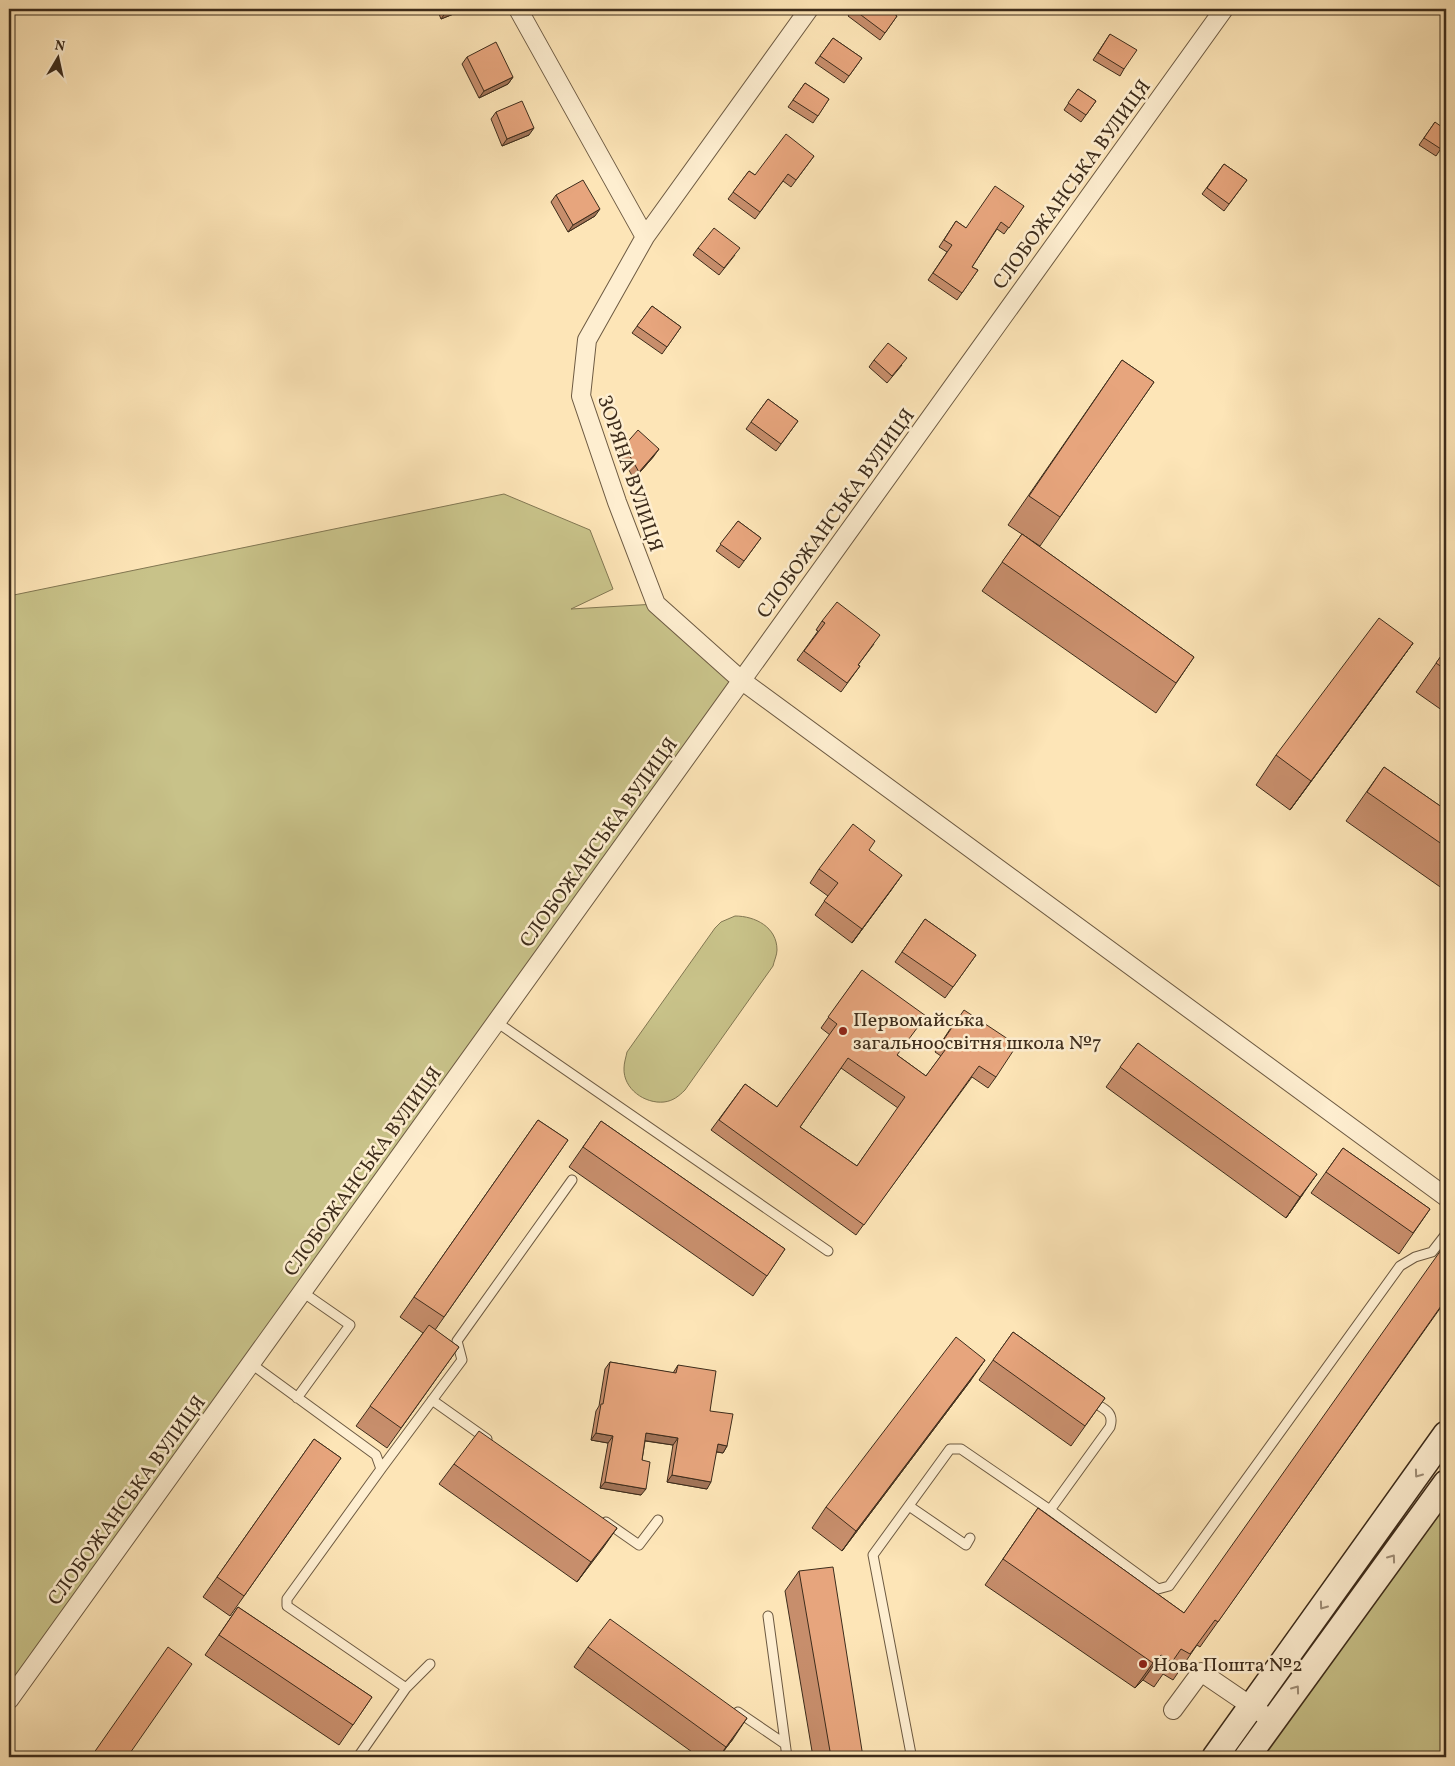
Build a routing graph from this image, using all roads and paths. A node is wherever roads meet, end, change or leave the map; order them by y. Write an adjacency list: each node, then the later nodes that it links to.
1 (518, 9): 4 (street)
2 (809, 9): 4 (street, ЗОРЯНА ВУЛИЦЯ)
3 (1224, 9): 5 (street, СЛОБОЖАНСЬКА ВУЛИЦЯ)
4 (645, 237): 5 (street, ЗОРЯНА ВУЛИЦЯ)
5 (741, 680): 6 (street, СЛОБОЖАНСЬКА ВУЛИЦЯ); 8 (street, ЗОРЯНА ВУЛИЦЯ)
6 (496, 1021): 10 (lane); 11 (street, СЛОБОЖАНСЬКА ВУЛИЦЯ)
7 (572, 1180): 15 (lane)
8 (1446, 1196)
9 (1446, 1234): 21 (lane)
10 (828, 1251)
11 (302, 1291): 12 (street, СЛОБОЖАНСЬКА ВУЛИЦЯ); 13 (lane)
12 (250, 1363): 13 (lane); 28 (street, СЛОБОЖАНСЬКА ВУЛИЦЯ)
13 (297, 1398): 18 (lane)
14 (1086, 1398): 21 (lane)
15 (432, 1400): 17 (lane); 18 (lane)
16 (1446, 1434): 30 (street, one-way to 30)
17 (496, 1445)
18 (380, 1469): 27 (lane)
19 (1446, 1483): 32 (street, one-way to 19)
20 (909, 1506): 21 (lane); 24 (lane); 36 (lane)
21 (1050, 1510)
22 (599, 1517): 23 (lane)
23 (658, 1520)
24 (970, 1538)
25 (768, 1616): 33 (lane)
26 (430, 1664): 27 (lane)
27 (406, 1688): 34 (lane)
28 (9, 1700)
29 (728, 1706): 33 (lane)
30 (1252, 1706): 31 (street); 32 (street); 37 (street)
31 (1173, 1710)
32 (1273, 1721): 38 (street)
33 (785, 1744): 35 (lane)
34 (358, 1757)
35 (787, 1757)
36 (914, 1757)
37 (1215, 1757)
38 (1247, 1757)

